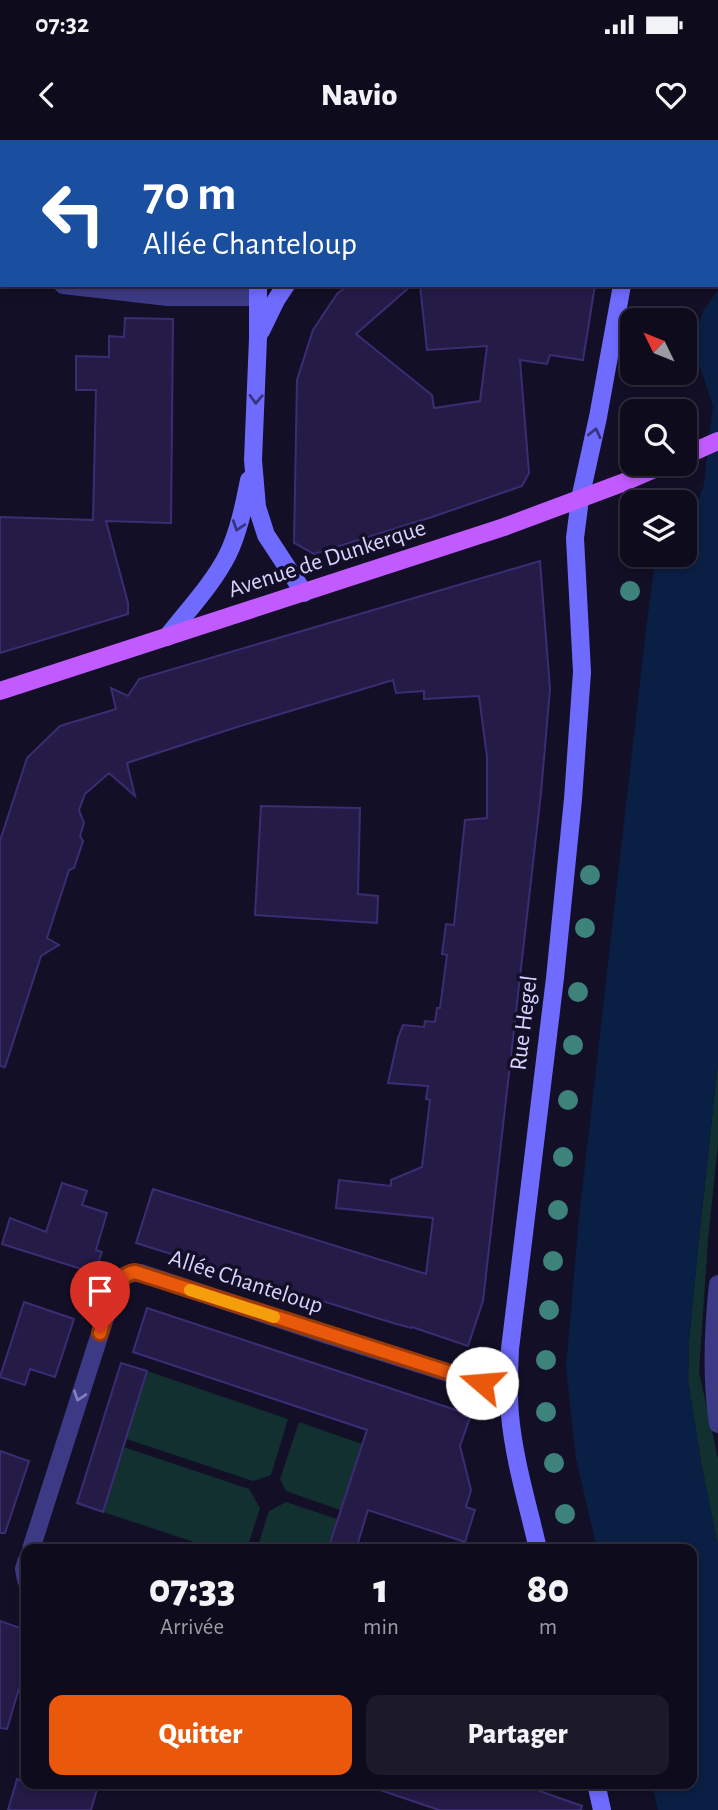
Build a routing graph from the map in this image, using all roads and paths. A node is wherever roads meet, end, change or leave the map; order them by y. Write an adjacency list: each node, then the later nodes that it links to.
1 (80, 287): 4 (street)
2 (285, 287): 5 (street)
3 (622, 287): 10 (street, Rue Hegel, one-way to 3)
4 (258, 291): 5 (street)
5 (258, 338): 8 (street, one-way to 8)
6 (718, 441): 7 (main road)
7 (697, 450)
8 (253, 460): 11 (street); 12 (street, one-way to 12)
9 (638, 476): 10 (main road, Avenue de Dunkerque)
10 (580, 499): 11 (main road, Avenue de Dunkerque); 15 (street, Rue Hegel)
11 (304, 593): 12 (main road, Avenue de Dunkerque)
12 (167, 637): 13 (main road, Avenue de Dunkerque)
13 (0, 691)
14 (718, 1284): 16 (street)
15 (508, 1392): 17 (street, Allée Chanteloup, one-way to 17); 18 (street, Rue Hegel)
16 (718, 1424)
17 (33, 1544)
18 (537, 1544)
19 (598, 1789): 20 (street)
20 (603, 1810)

